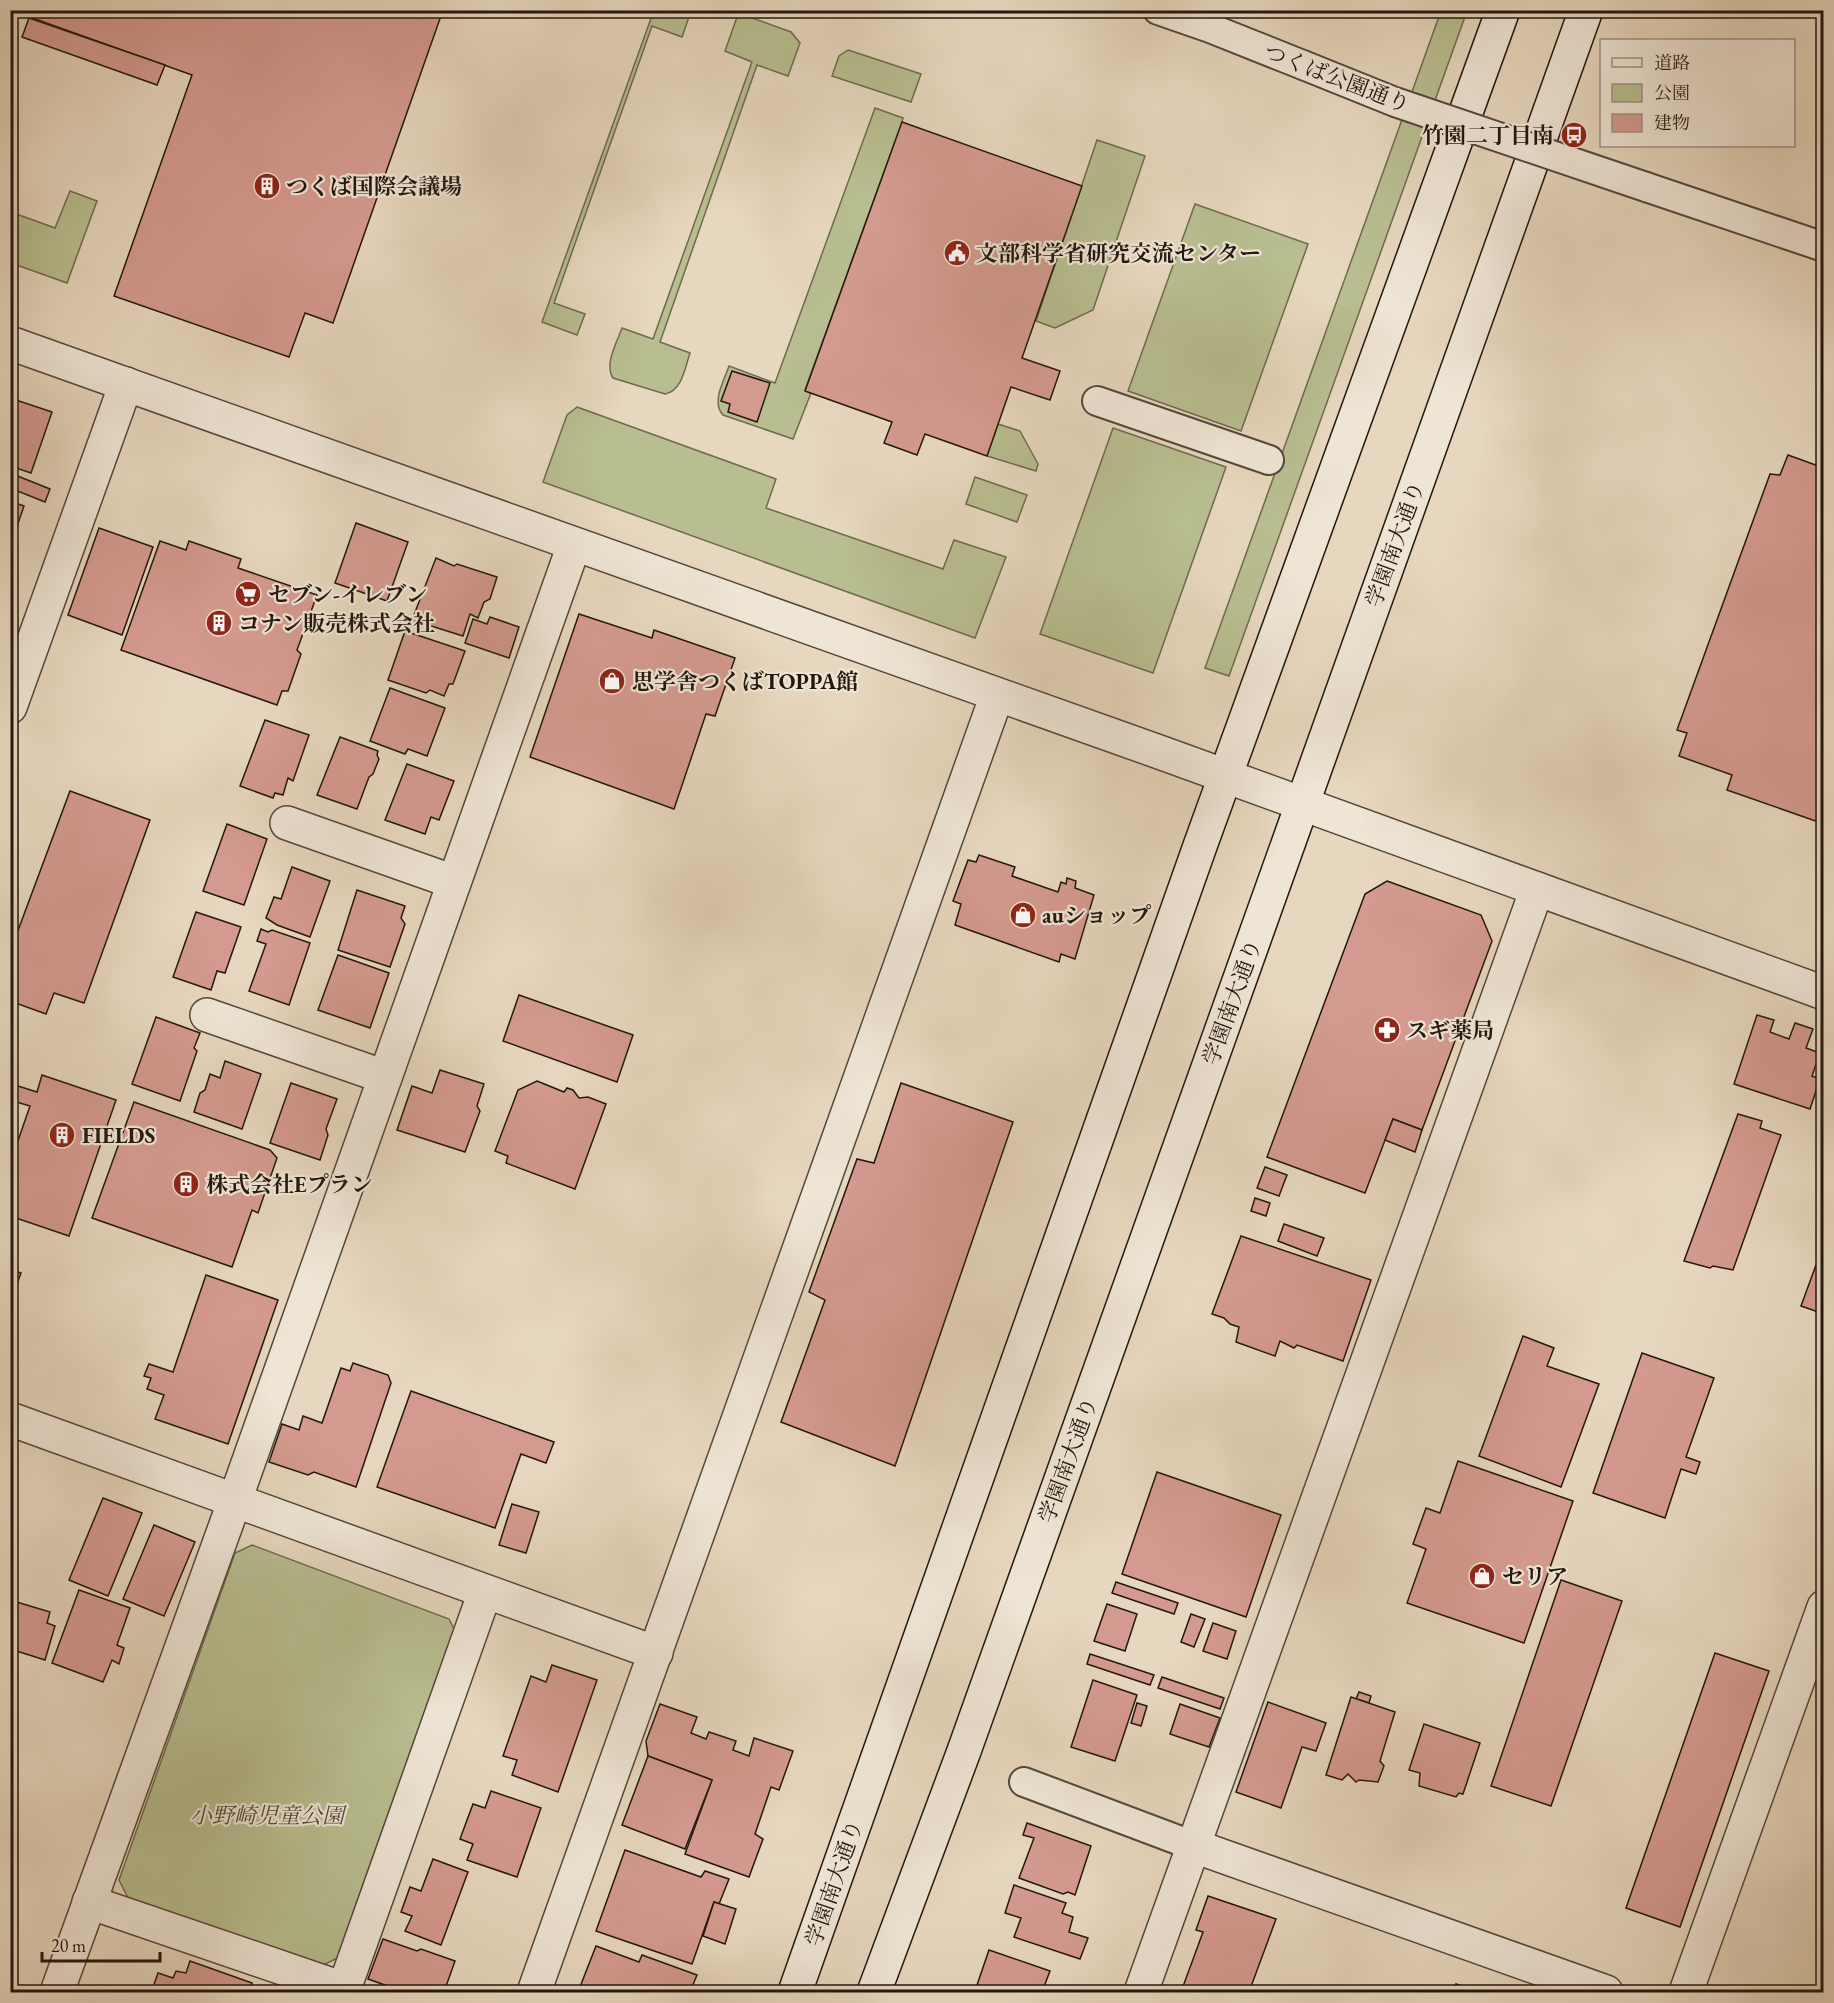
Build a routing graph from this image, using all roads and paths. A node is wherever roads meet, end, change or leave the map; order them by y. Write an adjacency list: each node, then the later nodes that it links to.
1 (1158, 10): 4 (street, つくば公園通り, bridge)
2 (1503, 10): 12 (street, 学園南大通り)
3 (1586, 10): 13 (street, 学園南大通り)
4 (1824, 248)
5 (10, 343): 6 (street)
6 (126, 384): 9 (street); 11 (street)
7 (1097, 401): 8 (street)
8 (1269, 460)
9 (574, 545): 10 (street); 15 (street)
10 (997, 695): 12 (street); 24 (street)
11 (10, 707)
12 (1225, 776): 13 (street); 31 (street, 学園南大通り)
13 (1302, 804): 16 (street); 32 (street, 学園南大通り)
14 (287, 824): 15 (street)
15 (454, 882): 19 (street)
16 (1537, 889): 17 (street); 26 (street)
17 (1824, 993)
18 (207, 1015): 19 (street)
19 (385, 1077): 21 (street)
20 (10, 1419): 21 (street)
21 (235, 1500): 22 (street); 27 (street)
22 (485, 1592): 24 (street); 27 (street)
23 (1824, 1606): 35 (street)
24 (656, 1653): 30 (street)
25 (1024, 1782): 26 (street)
26 (1194, 1846): 28 (street); 33 (street)
27 (89, 1902): 29 (street)
28 (1554, 1984): 34 (street)
29 (57, 1992)
30 (534, 1992)
31 (795, 1992)
32 (874, 1992)
33 (1141, 1992)
34 (1606, 1992)
35 (1686, 1992)

